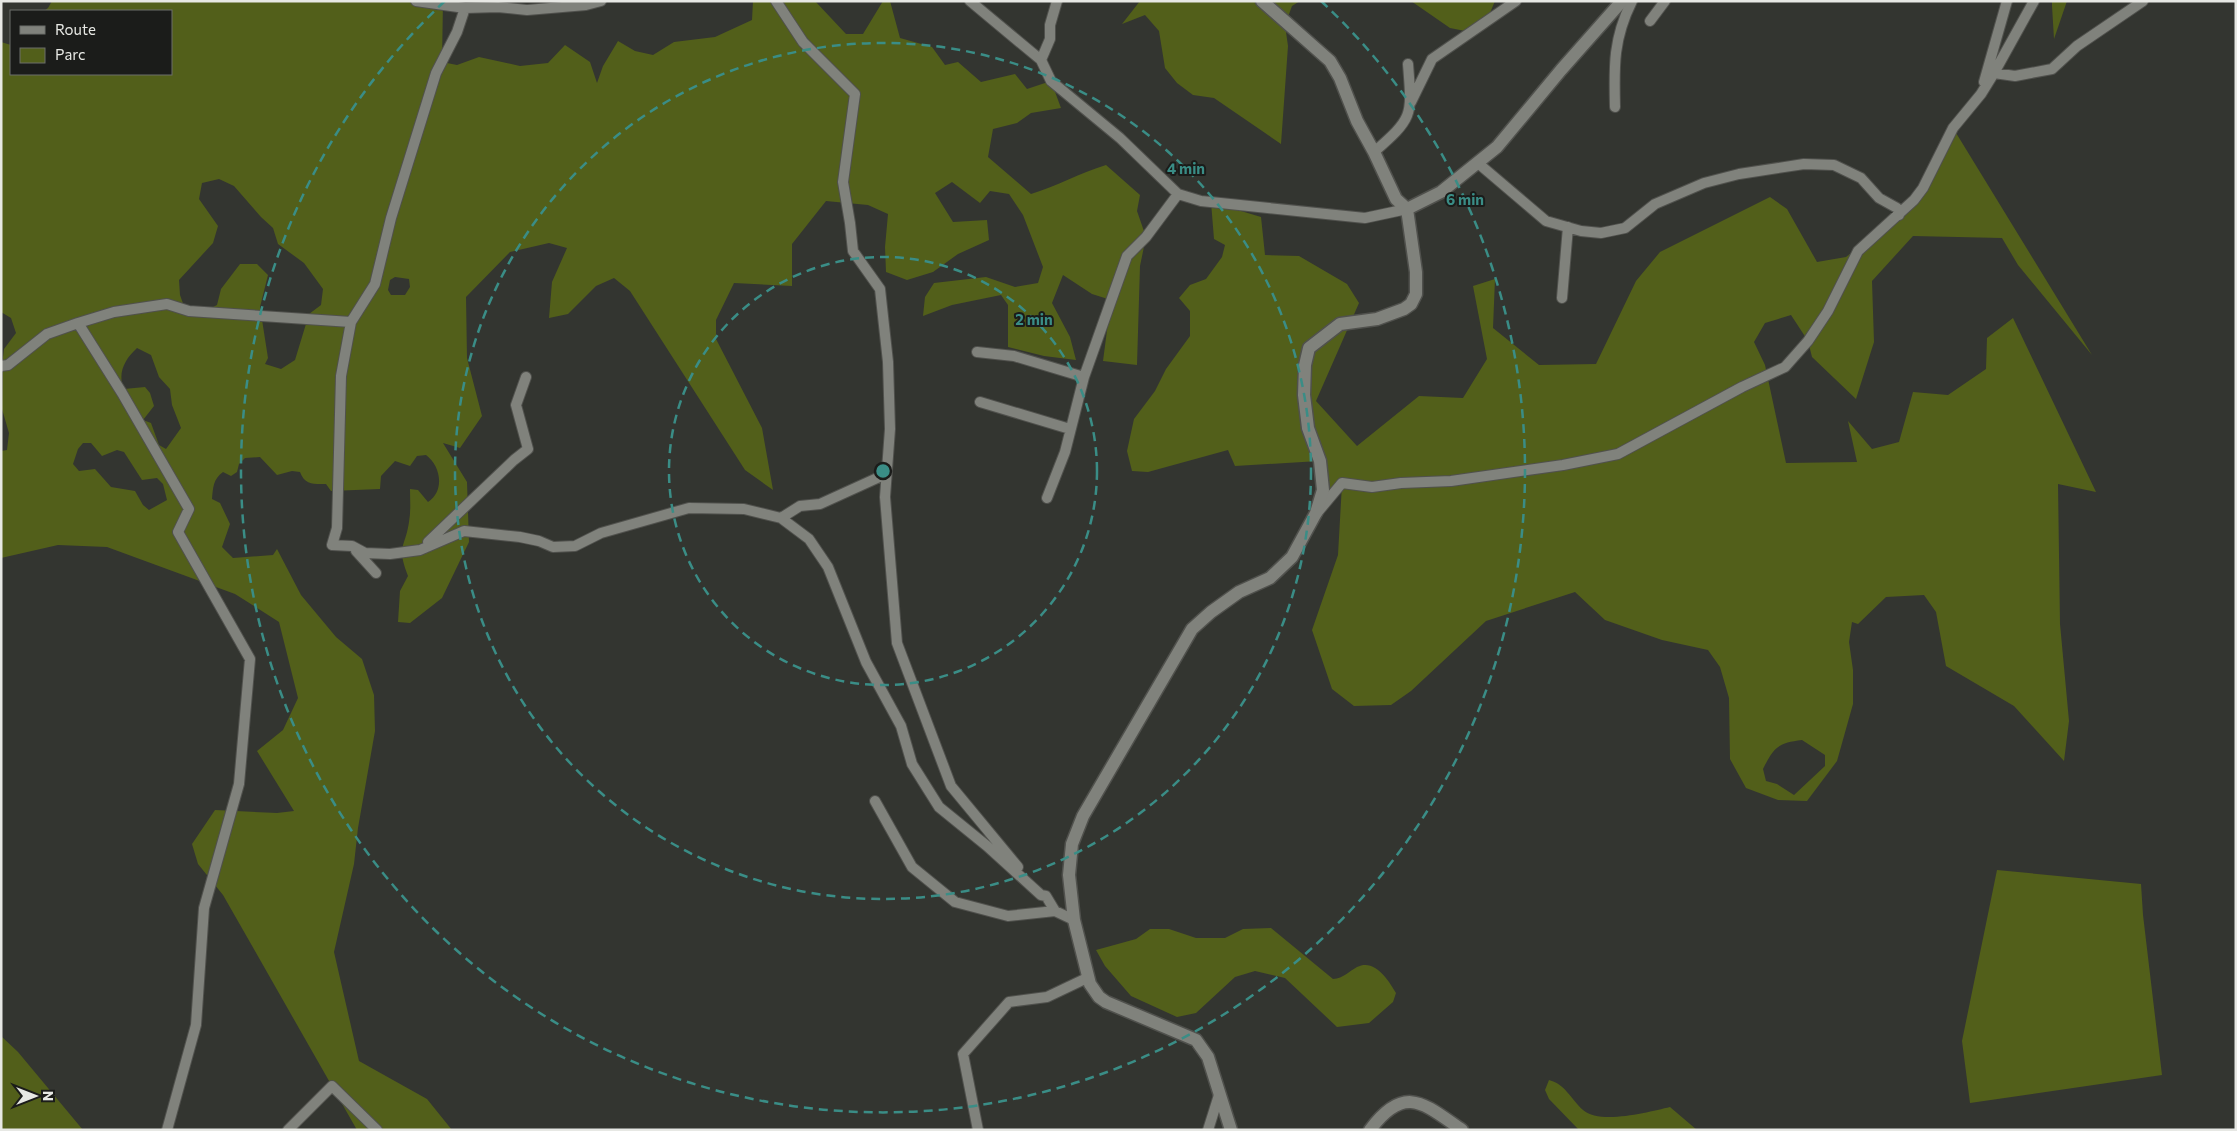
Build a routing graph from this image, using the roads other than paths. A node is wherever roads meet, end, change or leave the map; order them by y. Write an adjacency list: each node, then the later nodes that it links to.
1 (416, 1): 14 (street)
2 (601, 1): 14 (street)
3 (776, 1): 37 (street)
4 (970, 1): 16 (street)
5 (1057, 1): 16 (street)
6 (1262, 1): 22 (street)
7 (1516, 1): 20 (street)
8 (1622, 1): 23 (street)
9 (1632, 1): 21 (street)
10 (1665, 1): 15 (street)
11 (2007, 1): 19 (street)
12 (2034, 1): 18 (street)
13 (2143, 1): 18 (street)
14 (465, 8): 29 (street)
15 (1650, 21)
16 (1041, 60): 24 (street)
17 (1408, 64): 20 (street)
18 (1994, 73): 19 (street)
19 (1981, 94): 26 (street)
20 (1411, 102): 22 (street)
21 (1615, 107)
22 (1374, 152): 25 (street)
23 (1479, 164): 25 (street); 27 (street)
24 (1178, 194): 25 (street); 34 (street)
25 (1407, 209): 39 (street)
26 (1899, 215): 27 (street); 39 (street)
27 (1568, 227): 28 (street)
28 (1562, 298)
29 (351, 322): 30 (street); 41 (street)
30 (78, 323): 32 (street); 50 (street)
31 (977, 352): 34 (street)
32 (1, 366)
33 (526, 376): 42 (street)
34 (1084, 377): 36 (street)
35 (980, 402): 36 (street)
36 (1070, 429): 38 (street)
37 (886, 474): 40 (street); 45 (street)
38 (1047, 498)
39 (1316, 513): 47 (street)
40 (781, 518): 42 (street); 45 (street)
41 (352, 546): 42 (street); 43 (street)
42 (420, 550)
43 (376, 573)
44 (875, 801): 46 (street)
45 (1041, 895): 46 (street)
46 (1055, 911): 47 (street)
47 (1074, 920): 48 (street)
48 (1087, 978): 49 (street); 53 (street)
49 (1219, 1095): 54 (street); 55 (street)
50 (166, 1130)
51 (288, 1130): 52 (street)
52 (377, 1130)
53 (978, 1130)
54 (1208, 1130)
55 (1231, 1130)
56 (1370, 1130): 57 (street)
57 (1462, 1130)

